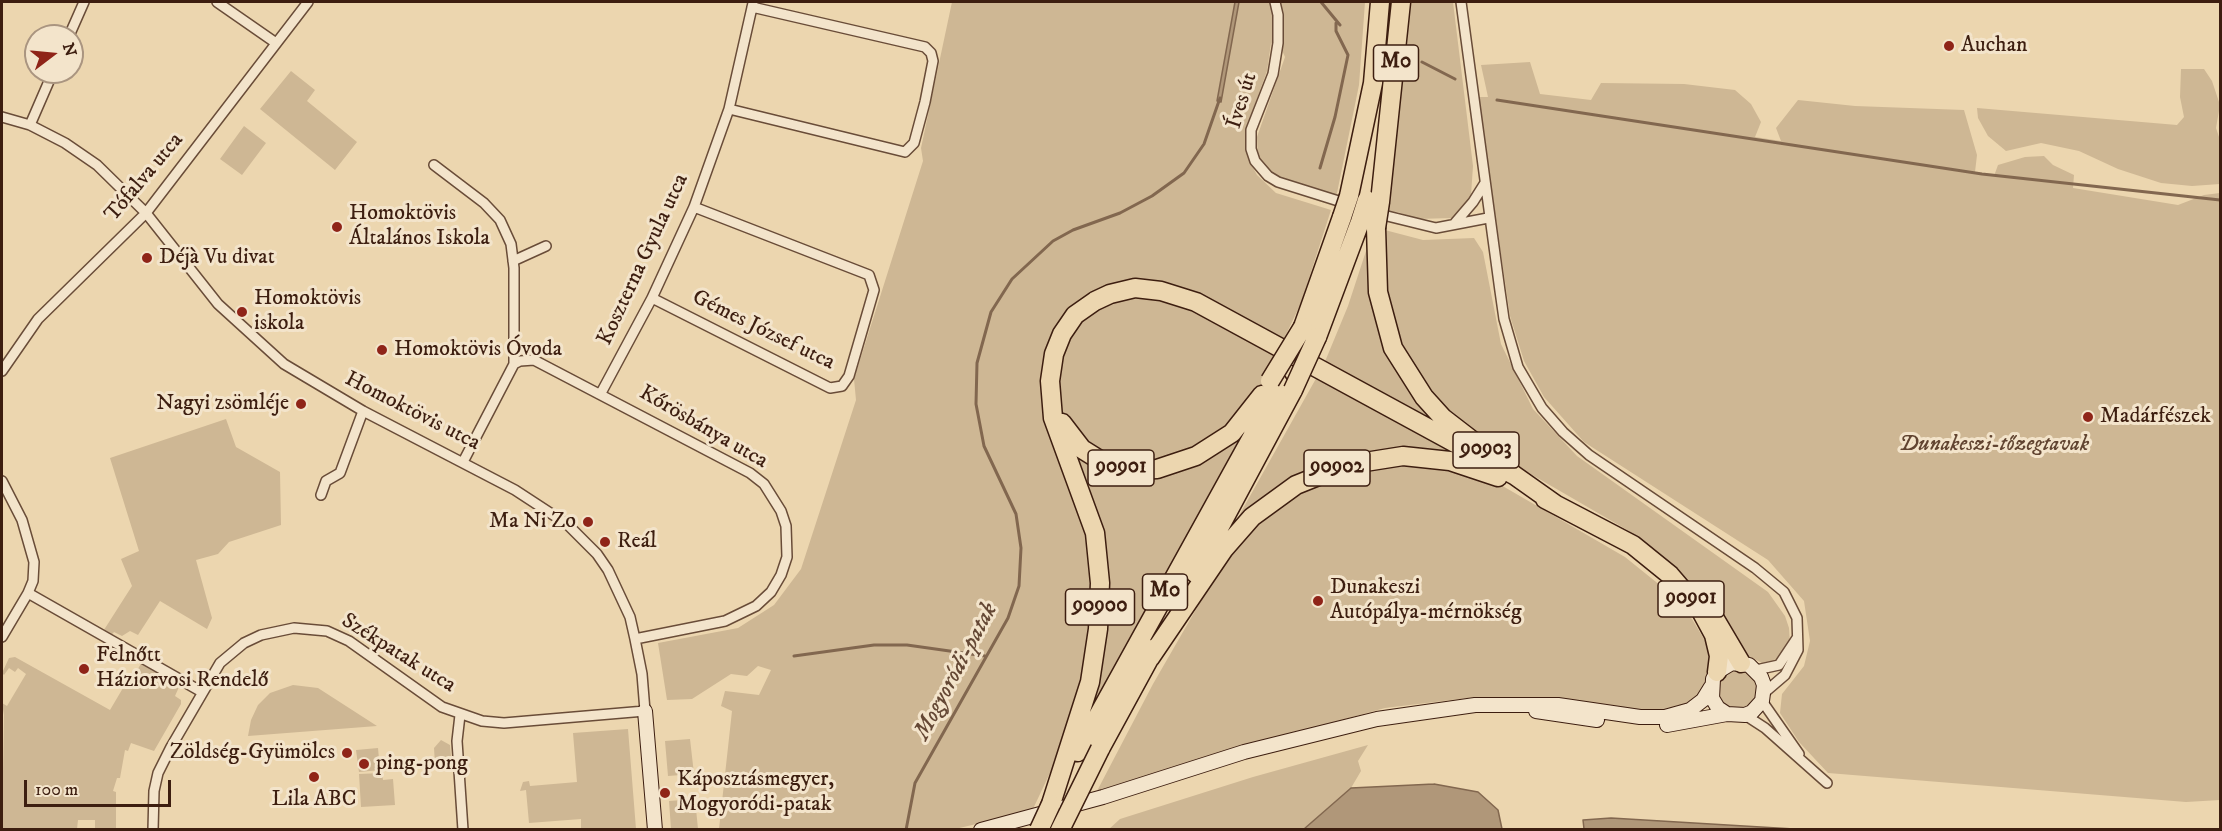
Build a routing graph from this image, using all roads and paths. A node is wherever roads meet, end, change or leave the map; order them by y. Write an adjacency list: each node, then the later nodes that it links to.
1 (84, 2): 9 (street)
2 (217, 2): 10 (street)
3 (309, 2): 10 (street, Tófalva utca)
4 (1275, 2): 20 (street, Íves út)
5 (1380, 2): 25 (highway, M0, bridge)
6 (1401, 2): 21 (highway, M0, bridge)
7 (1461, 2): 16 (street)
8 (752, 4): 12 (street, Koszterna Gyula utca); 12 (street)
9 (74, 24)
10 (276, 43): 18 (street, Tófalva utca)
11 (48, 84): 14 (street)
12 (729, 109): 17 (street, Koszterna Gyula utca)
13 (2, 117): 14 (street, Homoktövis utca)
14 (30, 125): 18 (street, Homoktövis utca)
15 (434, 165): 23 (street)
16 (1485, 183): 19 (street); 20 (street)
17 (694, 207): 24 (street, Koszterna Gyula utca); 24 (street, Gémes József utca)
18 (146, 213): 27 (street, Tófalva utca); 31 (street, Homoktövis utca)
19 (1488, 218): 20 (street, Íves út); 37 (street)
20 (1455, 223)
21 (1368, 225): 25 (highway, M0); 35 (highway, 90903)
22 (546, 246): 23 (street)
23 (513, 261): 26 (street)
24 (652, 298): 30 (street, Koszterna Gyula utca)
25 (1310, 332): 29 (highway, 90901, bridge)
26 (514, 364): 30 (street, Kőrösbánya utca); 32 (street)
27 (2, 371)
28 (1050, 381): 29 (highway, 90901); 35 (highway, 90901); 50 (highway, 90900)
29 (1280, 385): 40 (highway, M0); 50 (highway, M0)
30 (601, 393): 39 (street, Kőrösbánya utca)
31 (363, 411): 32 (street, Homoktövis utca); 34 (street)
32 (464, 462): 39 (street, Homoktövis utca)
33 (2, 481): 36 (street)
34 (321, 495)
35 (1555, 498): 40 (highway, 90902); 41 (highway, 90901); 42 (highway, 90901)
36 (28, 592): 38 (street); 43 (street)
37 (1798, 636): 41 (street); 44 (street)
38 (2, 637)
39 (635, 639): 46 (street, Homoktövis utca)
40 (1150, 658): 58 (highway, M0, bridge)
41 (1749, 667): 42 (main road); 44 (main road)
42 (1714, 679): 45 (main road); 47 (main road)
43 (202, 692): 48 (street, Székpatak utca); 53 (street, Székpatak utca)
44 (1763, 697): 49 (main road); 51 (street)
45 (1510, 705): 47 (main road); 56 (main road)
46 (645, 711): 48 (street, Székpatak utca); 55 (main road, Homoktövis utca)
47 (1727, 714): 49 (main road)
48 (460, 715): 54 (street)
49 (1745, 715): 51 (street)
50 (1075, 748): 57 (highway, M0, bridge)
51 (1814, 772): 52 (street)
52 (1827, 783)
53 (153, 830)
54 (463, 830)
55 (655, 830)
56 (981, 830)
57 (1039, 830)
58 (1060, 830)

